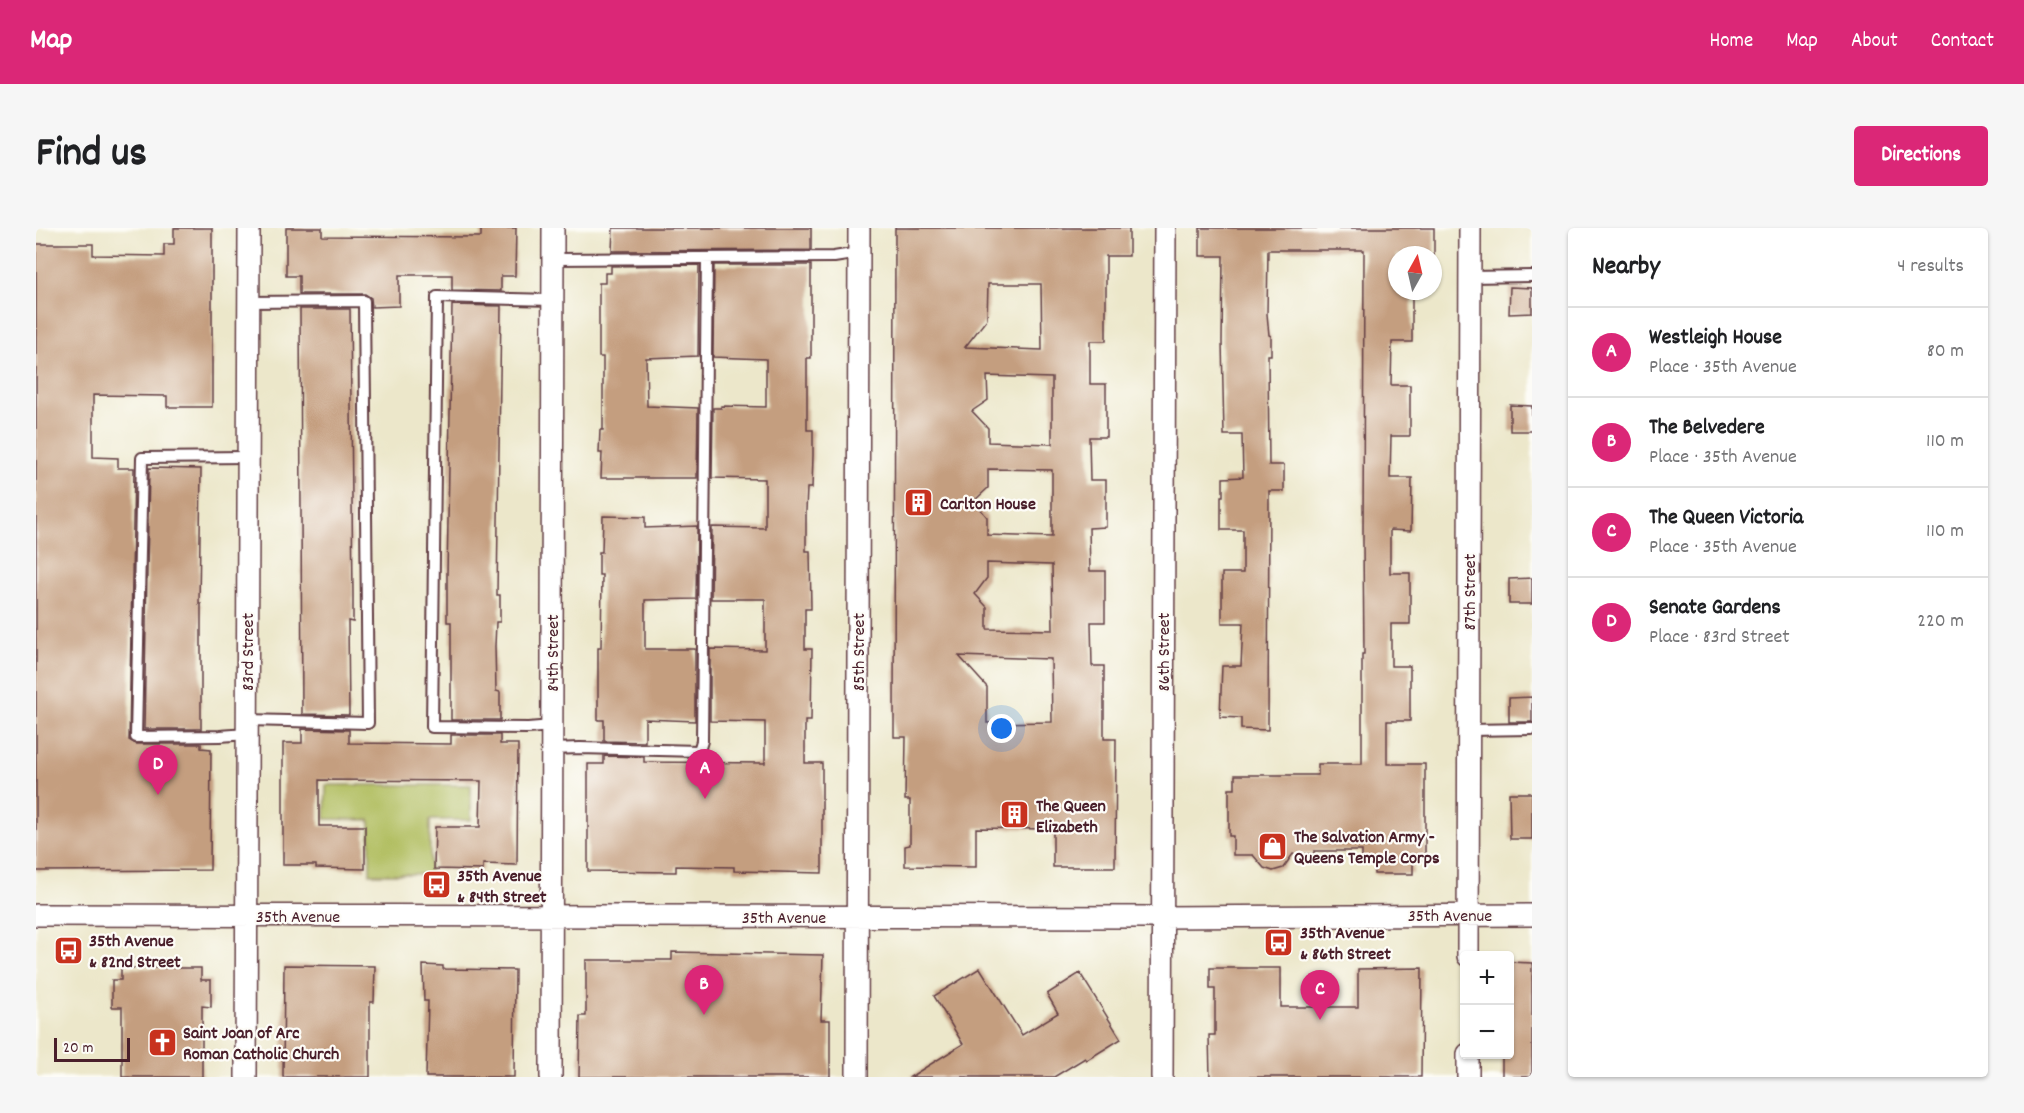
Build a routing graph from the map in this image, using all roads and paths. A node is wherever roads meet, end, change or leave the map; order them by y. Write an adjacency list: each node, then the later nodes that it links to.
1 (249, 228): 12 (street, 83rd Street)
2 (553, 228): 8 (street, 84th Street)
3 (859, 228): 6 (street, 85th Street)
4 (1165, 228): 25 (street, 86th Street)
5 (1470, 228): 10 (street, 87th Street)
6 (859, 254): 7 (lane); 24 (street, 85th Street)
7 (707, 258): 8 (lane); 18 (lane)
8 (553, 259): 11 (street, 84th Street)
9 (1532, 276): 10 (lane)
10 (1469, 277): 17 (street, 87th Street)
11 (553, 300): 14 (street, 84th Street); 14 (lane)
12 (248, 302): 13 (street, 83rd Street); 15 (lane)
13 (248, 457): 15 (street, 83rd Street); 15 (lane)
14 (552, 726): 18 (street, 84th Street)
15 (247, 727): 21 (street, 83rd Street)
16 (1532, 729): 17 (lane)
17 (1468, 730): 19 (street, 87th Street)
18 (552, 749): 23 (street, 84th Street)
19 (1468, 914): 22 (street, 35th Avenue); 25 (street, 35th Avenue); 26 (street, 87th Street)
20 (36, 915): 21 (street, 35th Avenue)
21 (246, 915): 23 (street, 35th Avenue); 28 (street, 83rd Street)
22 (1532, 915)
23 (552, 916): 24 (street, 35th Avenue); 29 (street, 84th Street)
24 (857, 917): 25 (street, 35th Avenue); 30 (street, 85th Street)
25 (1162, 917): 31 (street, 86th Street)
26 (1468, 951)
27 (1468, 1059): 32 (street)
28 (246, 1077)
29 (551, 1077)
30 (857, 1077)
31 (1162, 1077)
32 (1468, 1077)

